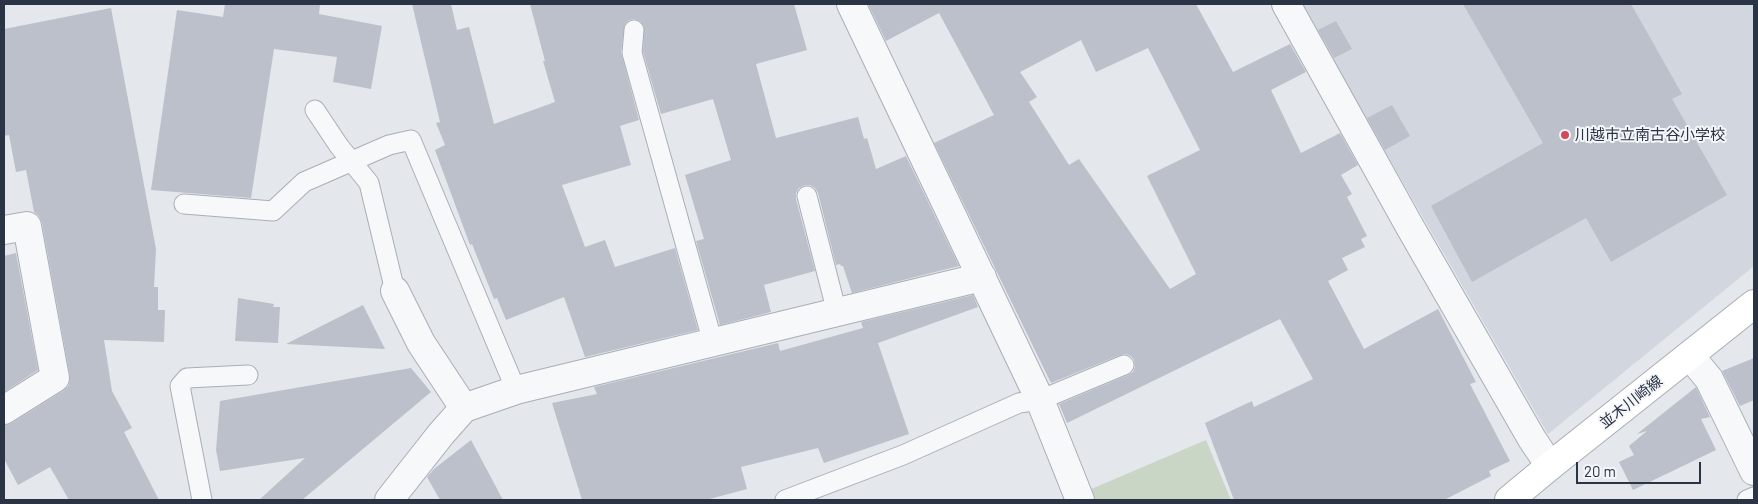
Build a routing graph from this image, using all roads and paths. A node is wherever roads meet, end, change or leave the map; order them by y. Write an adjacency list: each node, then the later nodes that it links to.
1 (851, 4): 9 (street)
2 (1286, 4): 22 (street)
3 (634, 30): 13 (lane)
4 (315, 110): 5 (lane)
5 (350, 162): 7 (lane); 10 (lane); 17 (lane)
6 (807, 196): 12 (lane)
7 (184, 204)
8 (4, 230): 20 (street)
9 (982, 277): 12 (street); 18 (street)
10 (395, 291): 19 (street)
11 (1754, 304): 14 (main road, 並木川崎線)
12 (837, 313): 13 (street)
13 (713, 343): 17 (street)
14 (1690, 356): 21 (street); 22 (main road, 並木川崎線)
15 (1124, 366): 18 (lane)
16 (248, 374): 25 (lane)
17 (516, 390): 19 (street)
18 (1040, 400): 27 (lane); 28 (street)
19 (464, 408): 26 (street)
20 (4, 410)
21 (1745, 430): 23 (street)
22 (1550, 466): 29 (main road, 並木川崎線)
23 (1754, 471)
24 (1754, 496): 30 (lane)
25 (202, 500)
26 (389, 500)
27 (785, 500)
28 (1080, 500)
29 (1509, 500)
30 (1747, 500)

